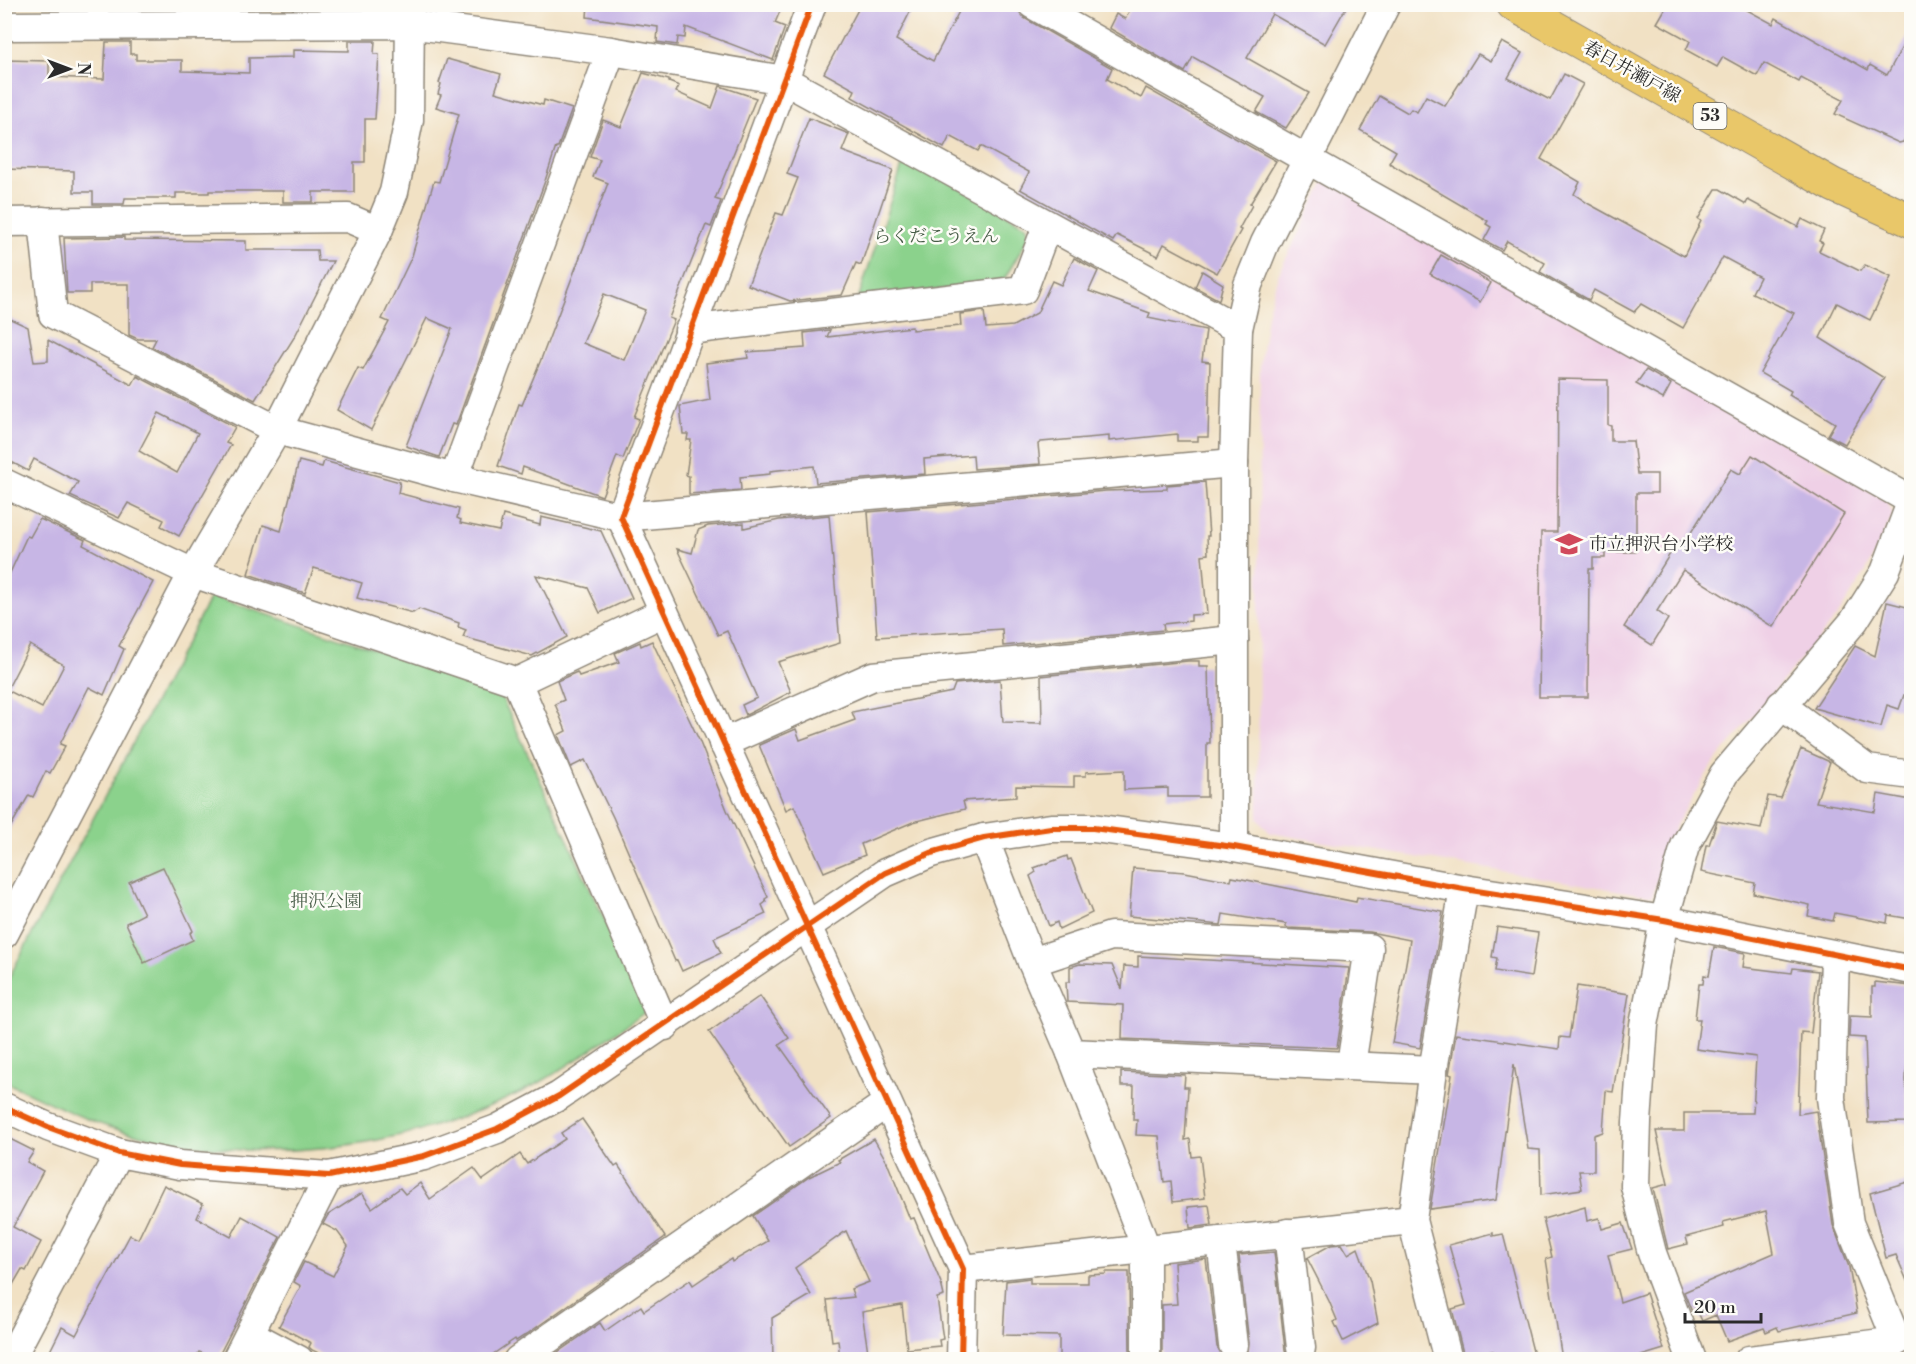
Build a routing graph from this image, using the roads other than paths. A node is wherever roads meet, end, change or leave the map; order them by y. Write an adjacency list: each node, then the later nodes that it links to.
1 (812, 4): 8 (street)
2 (1032, 4): 9 (street)
3 (1386, 4): 9 (street)
4 (1513, 4): 11 (main road, 春日井瀬戸線 / 53)
5 (410, 14): 6 (street); 7 (street); 14 (street)
6 (4, 26)
7 (611, 51): 8 (street); 19 (street)
8 (784, 80): 13 (street); 16 (street)
9 (1307, 158): 15 (street); 21 (street)
10 (43, 221): 12 (street); 14 (street); 17 (street)
11 (1911, 221)
12 (4, 222)
13 (1047, 226): 15 (street); 16 (street)
14 (378, 231): 17 (street)
15 (1238, 329): 18 (street)
16 (689, 330): 22 (street)
17 (277, 430): 19 (street); 23 (street)
18 (1234, 463): 22 (street); 25 (street)
19 (454, 478): 22 (street)
20 (4, 483): 23 (street)
21 (1911, 501): 27 (street)
22 (621, 518): 24 (street)
23 (194, 573): 26 (street); 35 (street)
24 (664, 612): 26 (street); 28 (street)
25 (1234, 640): 28 (street); 31 (street)
26 (517, 682): 39 (street)
27 (1781, 705): 29 (street); 33 (street)
28 (723, 743): 34 (street)
29 (1911, 775)
30 (984, 838): 31 (street); 34 (street); 37 (street)
31 (1234, 848): 32 (street)
32 (1464, 889): 33 (street); 42 (street)
33 (1664, 920): 36 (street); 62 (street)
34 (808, 928): 39 (street); 43 (street)
35 (4, 934)
36 (1835, 956): 38 (street); 63 (street)
37 (1032, 962): 40 (street); 41 (street)
38 (1911, 970)
39 (665, 1026): 46 (street)
40 (1071, 1053): 41 (street); 50 (street)
41 (1352, 1065): 42 (street)
42 (1433, 1070): 47 (street)
43 (887, 1103): 51 (street); 58 (street)
44 (4, 1107): 45 (street)
45 (119, 1153): 46 (street); 55 (street)
46 (329, 1176): 52 (street)
47 (1412, 1220): 48 (street); 61 (street)
48 (1288, 1233): 49 (street); 54 (street)
49 (1221, 1240): 50 (street); 53 (street)
50 (1146, 1248): 51 (street); 60 (street)
51 (963, 1269): 59 (street)
52 (250, 1334): 56 (street); 57 (street)
53 (1233, 1345)
54 (1301, 1348)
55 (10, 1359)
56 (236, 1359)
57 (299, 1359)
58 (518, 1359)
59 (961, 1359)
60 (1146, 1359)
61 (1448, 1359)
62 (1692, 1359)
63 (1749, 1359)

